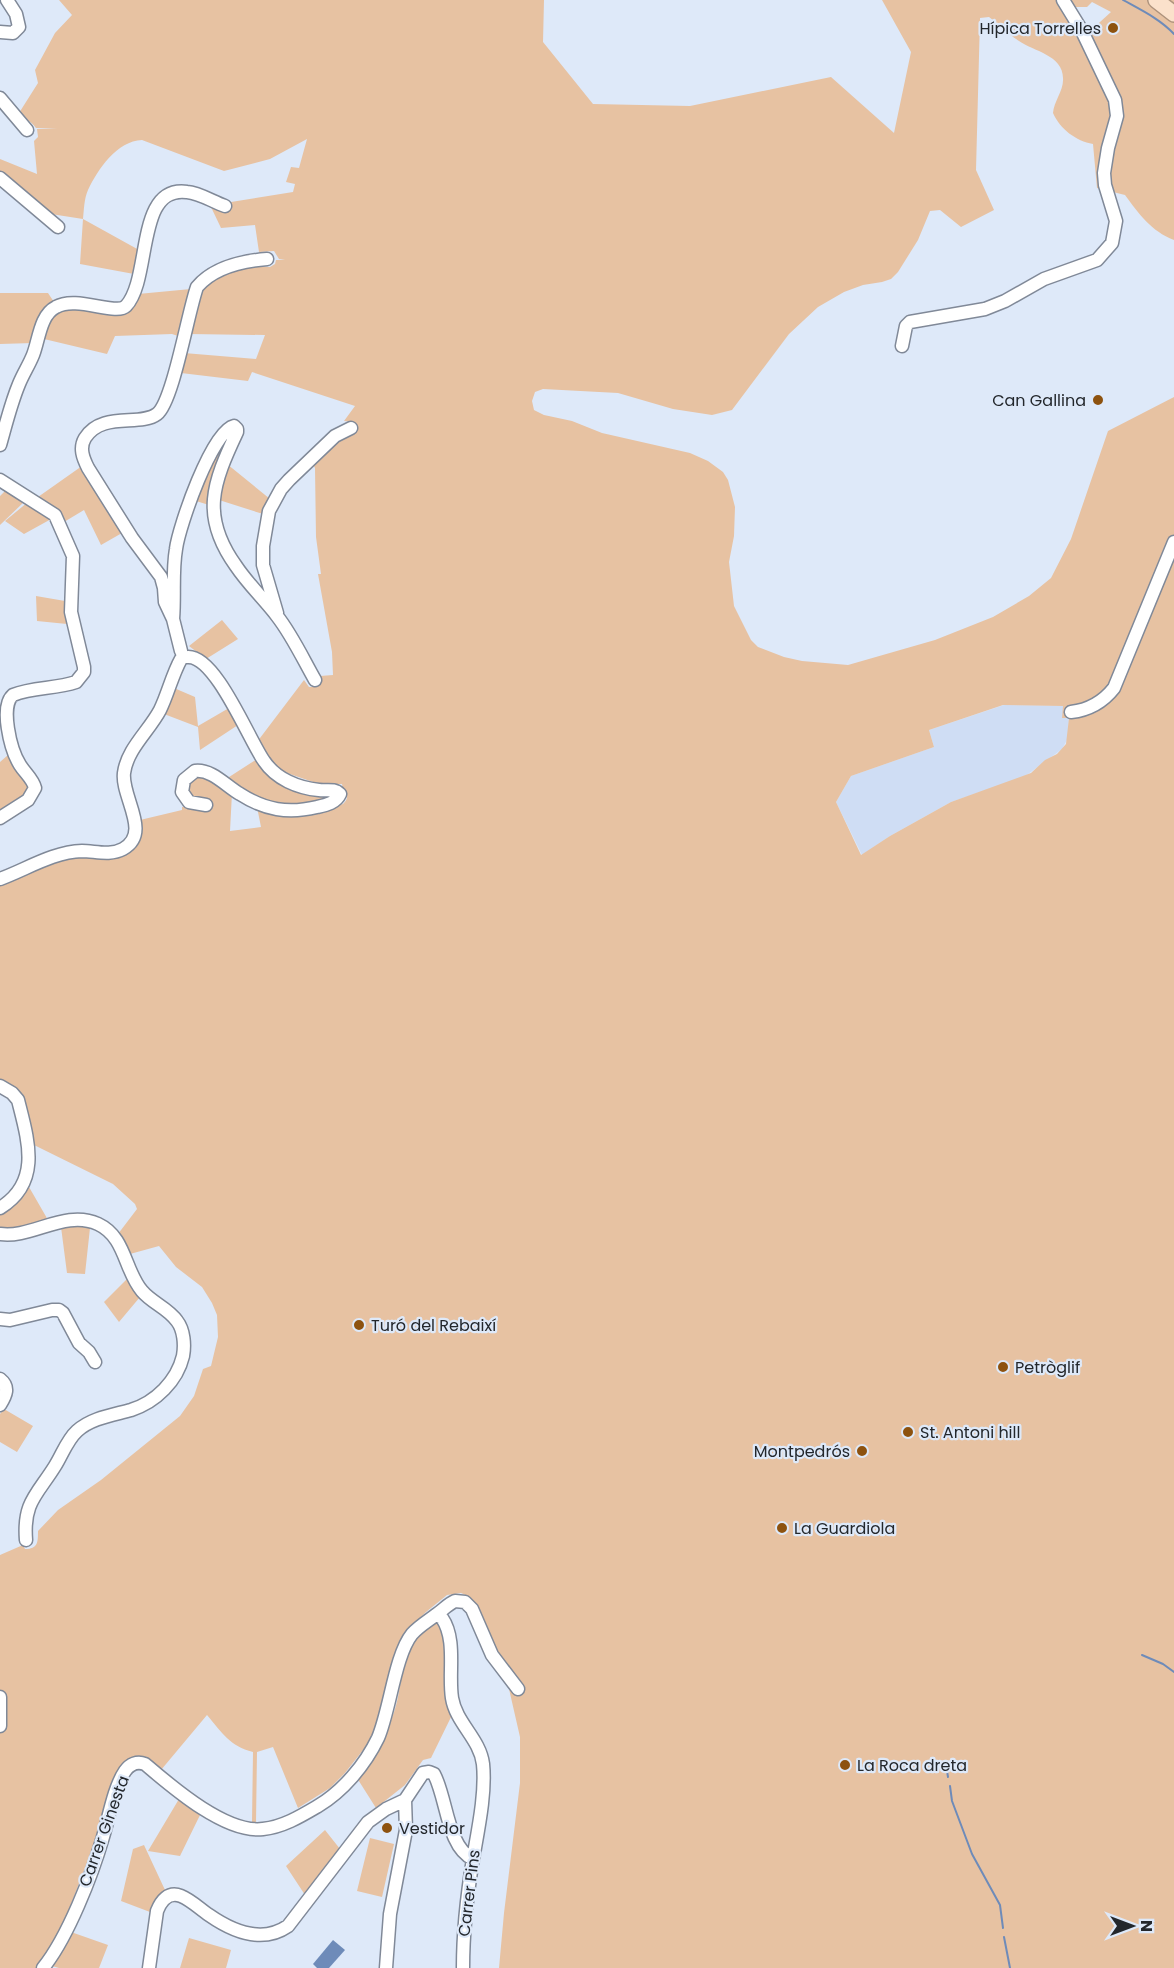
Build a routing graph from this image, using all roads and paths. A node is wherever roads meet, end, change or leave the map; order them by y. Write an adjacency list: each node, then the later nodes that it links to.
1 (7, 0): 5 (street)
2 (1063, 0): 12 (street)
3 (1156, 0): 4 (main road)
4 (1174, 14)
5 (0, 32)
6 (0, 98): 7 (street)
7 (27, 130)
8 (0, 178): 10 (street)
9 (225, 206): 14 (street)
10 (58, 228)
11 (267, 259): 18 (street)
12 (902, 346)
13 (351, 428): 17 (street)
14 (0, 445)
15 (0, 480): 23 (street)
16 (1174, 542): 21 (street)
17 (278, 617): 18 (street); 20 (street)
18 (173, 619): 19 (street)
19 (183, 656): 22 (street); 24 (street)
20 (315, 680)
21 (1071, 712)
22 (206, 806)
23 (0, 818)
24 (0, 879)
25 (0, 1086): 26 (street)
26 (0, 1208)
27 (0, 1234): 32 (street)
28 (0, 1319): 29 (street)
29 (95, 1362)
30 (0, 1379): 31 (street)
31 (0, 1404)
32 (26, 1540)
33 (436, 1615): 34 (street, Carrer Ginesta); 38 (street, Carrer Pins); 39 (street, Carrer Ginesta)
34 (518, 1689)
35 (0, 1700): 36 (street)
36 (0, 1726)
37 (405, 1800): 38 (street); 40 (street); 41 (street)
38 (473, 1859): 42 (street, Carrer Pins)
39 (43, 1968)
40 (149, 1968)
41 (386, 1968)
42 (463, 1968)

